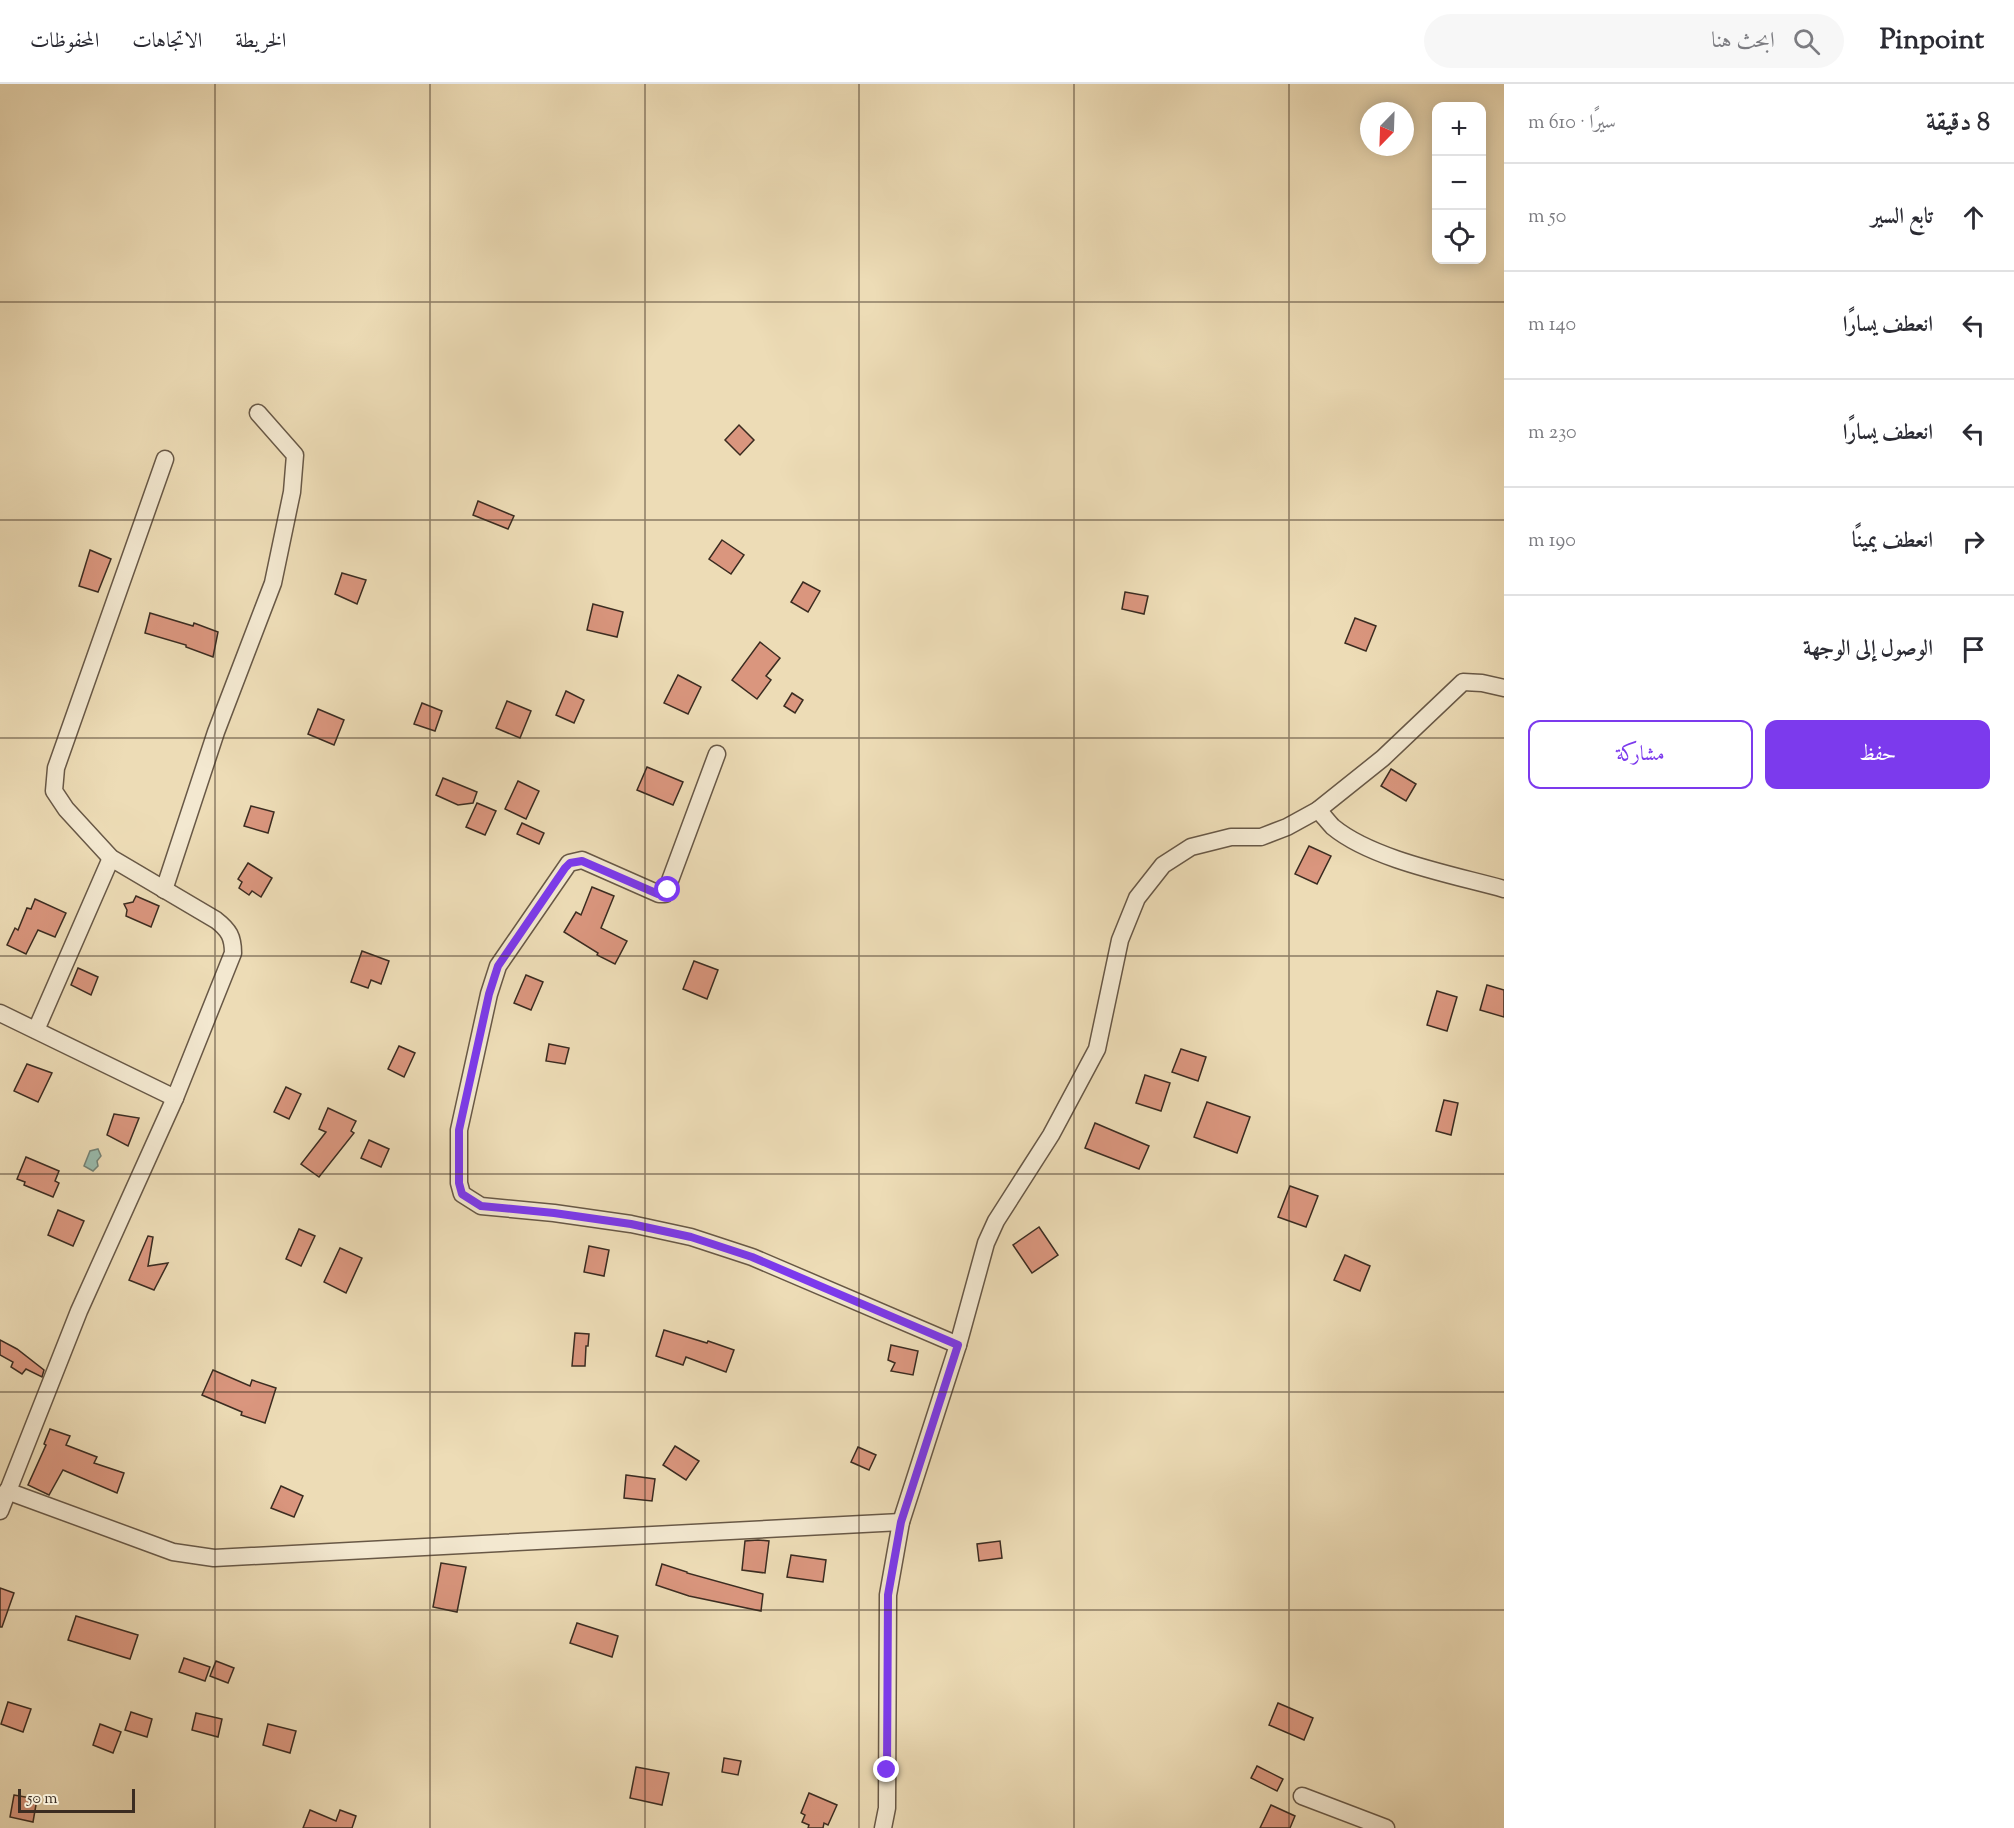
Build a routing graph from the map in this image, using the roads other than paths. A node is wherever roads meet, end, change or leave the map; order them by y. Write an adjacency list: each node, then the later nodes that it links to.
1 (258, 413): 8 (street)
2 (165, 459): 6 (street)
3 (1504, 688): 5 (street)
4 (717, 754): 12 (street)
5 (1318, 810): 7 (street); 12 (street)
6 (111, 858): 8 (street); 10 (street)
7 (1504, 889)
8 (164, 890): 11 (street)
9 (0, 1013): 10 (street)
10 (36, 1030): 11 (street)
11 (175, 1098): 13 (street)
12 (958, 1345): 15 (street)
13 (7, 1491): 14 (street); 15 (street)
14 (0, 1511)
15 (901, 1522): 17 (street)
16 (1302, 1796): 18 (street)
17 (883, 1828)
18 (1386, 1828)

